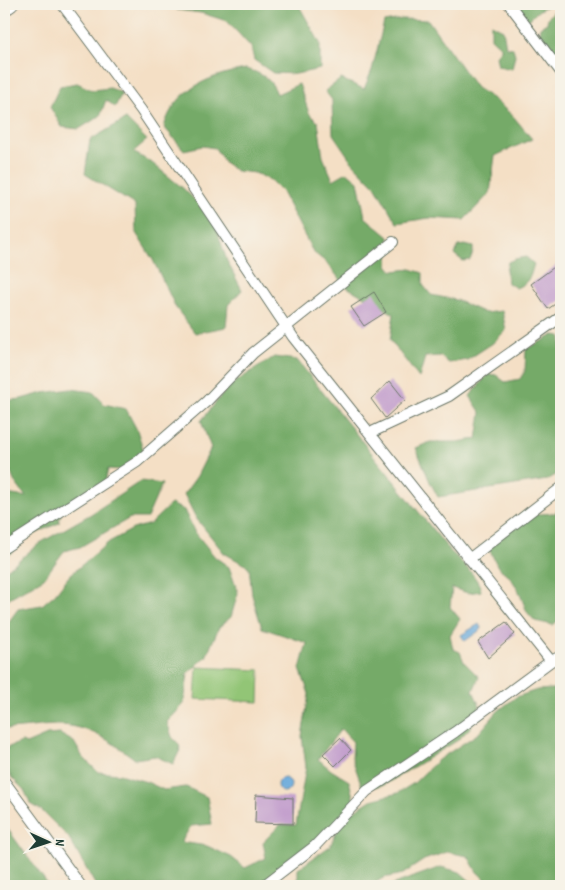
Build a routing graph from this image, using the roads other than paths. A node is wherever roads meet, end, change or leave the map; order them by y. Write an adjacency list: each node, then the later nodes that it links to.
1 (11, 4): 4 (street)
2 (62, 4): 8 (street)
3 (509, 4): 5 (street)
4 (4, 9)
5 (561, 72)
6 (393, 242): 8 (street)
7 (561, 317): 9 (street)
8 (286, 327): 9 (street); 11 (street)
9 (370, 434): 12 (street)
10 (561, 488): 12 (street)
11 (4, 548)
12 (469, 559): 13 (street)
13 (556, 658): 16 (street)
14 (4, 781): 15 (street)
15 (81, 886)
16 (263, 886)

